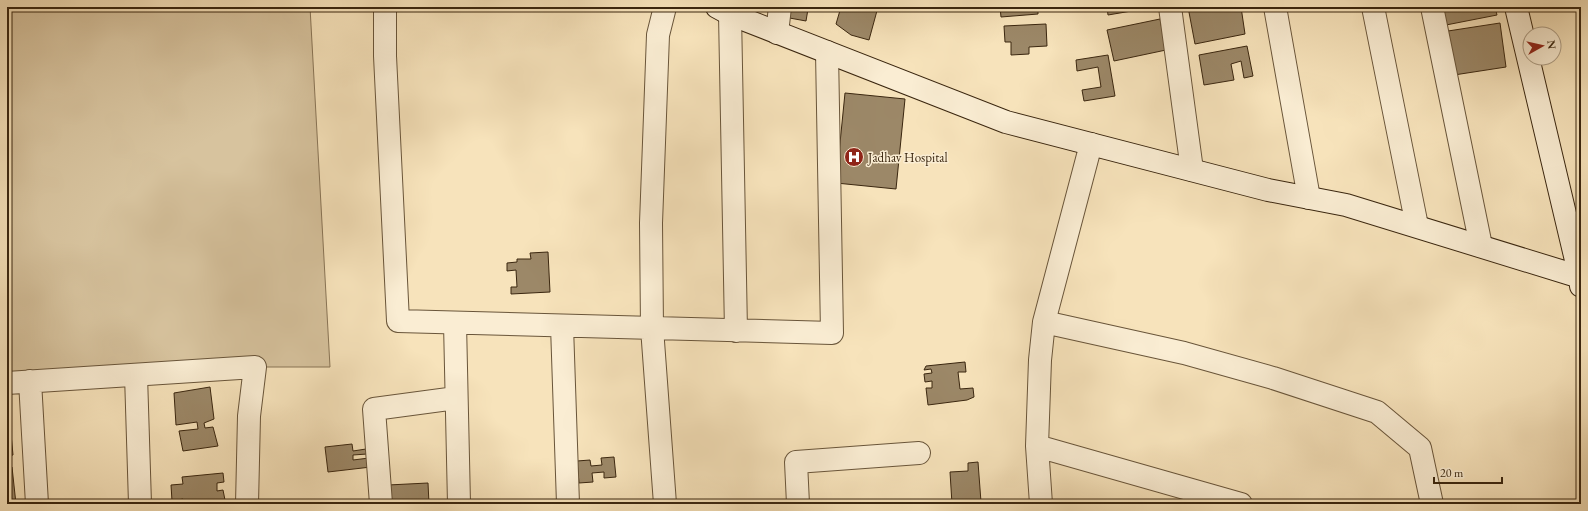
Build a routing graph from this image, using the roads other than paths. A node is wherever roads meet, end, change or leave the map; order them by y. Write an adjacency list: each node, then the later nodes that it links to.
1 (385, 7): 19 (street)
2 (665, 7): 21 (street)
3 (780, 7): 10 (street)
4 (1170, 7): 13 (street)
5 (1275, 7): 14 (street)
6 (1373, 7): 15 (street)
7 (1432, 7): 16 (street)
8 (1516, 7): 17 (street)
9 (724, 11): 10 (street); 22 (street)
10 (777, 33): 11 (street)
11 (827, 52): 12 (street); 22 (street)
12 (1091, 144): 13 (street); 18 (street)
13 (1192, 170): 14 (street)
14 (1309, 198): 15 (street)
15 (1417, 226): 16 (street)
16 (1481, 246): 17 (street)
17 (1580, 281)
18 (1044, 322): 27 (street); 39 (street)
19 (455, 323): 20 (street); 26 (street)
20 (562, 326): 21 (street); 34 (street)
21 (652, 328): 22 (street); 35 (street)
22 (736, 331)
23 (136, 375): 24 (street); 30 (street); 31 (street)
24 (30, 381): 25 (street); 29 (street)
25 (7, 383)
26 (456, 398): 32 (street); 33 (street)
27 (1037, 446): 37 (street); 38 (street)
28 (919, 453): 36 (street)
29 (37, 504)
30 (140, 504)
31 (247, 504)
32 (381, 504)
33 (459, 504)
34 (568, 504)
35 (665, 504)
36 (798, 504)
37 (1041, 504)
38 (1241, 504)
39 (1432, 504)

